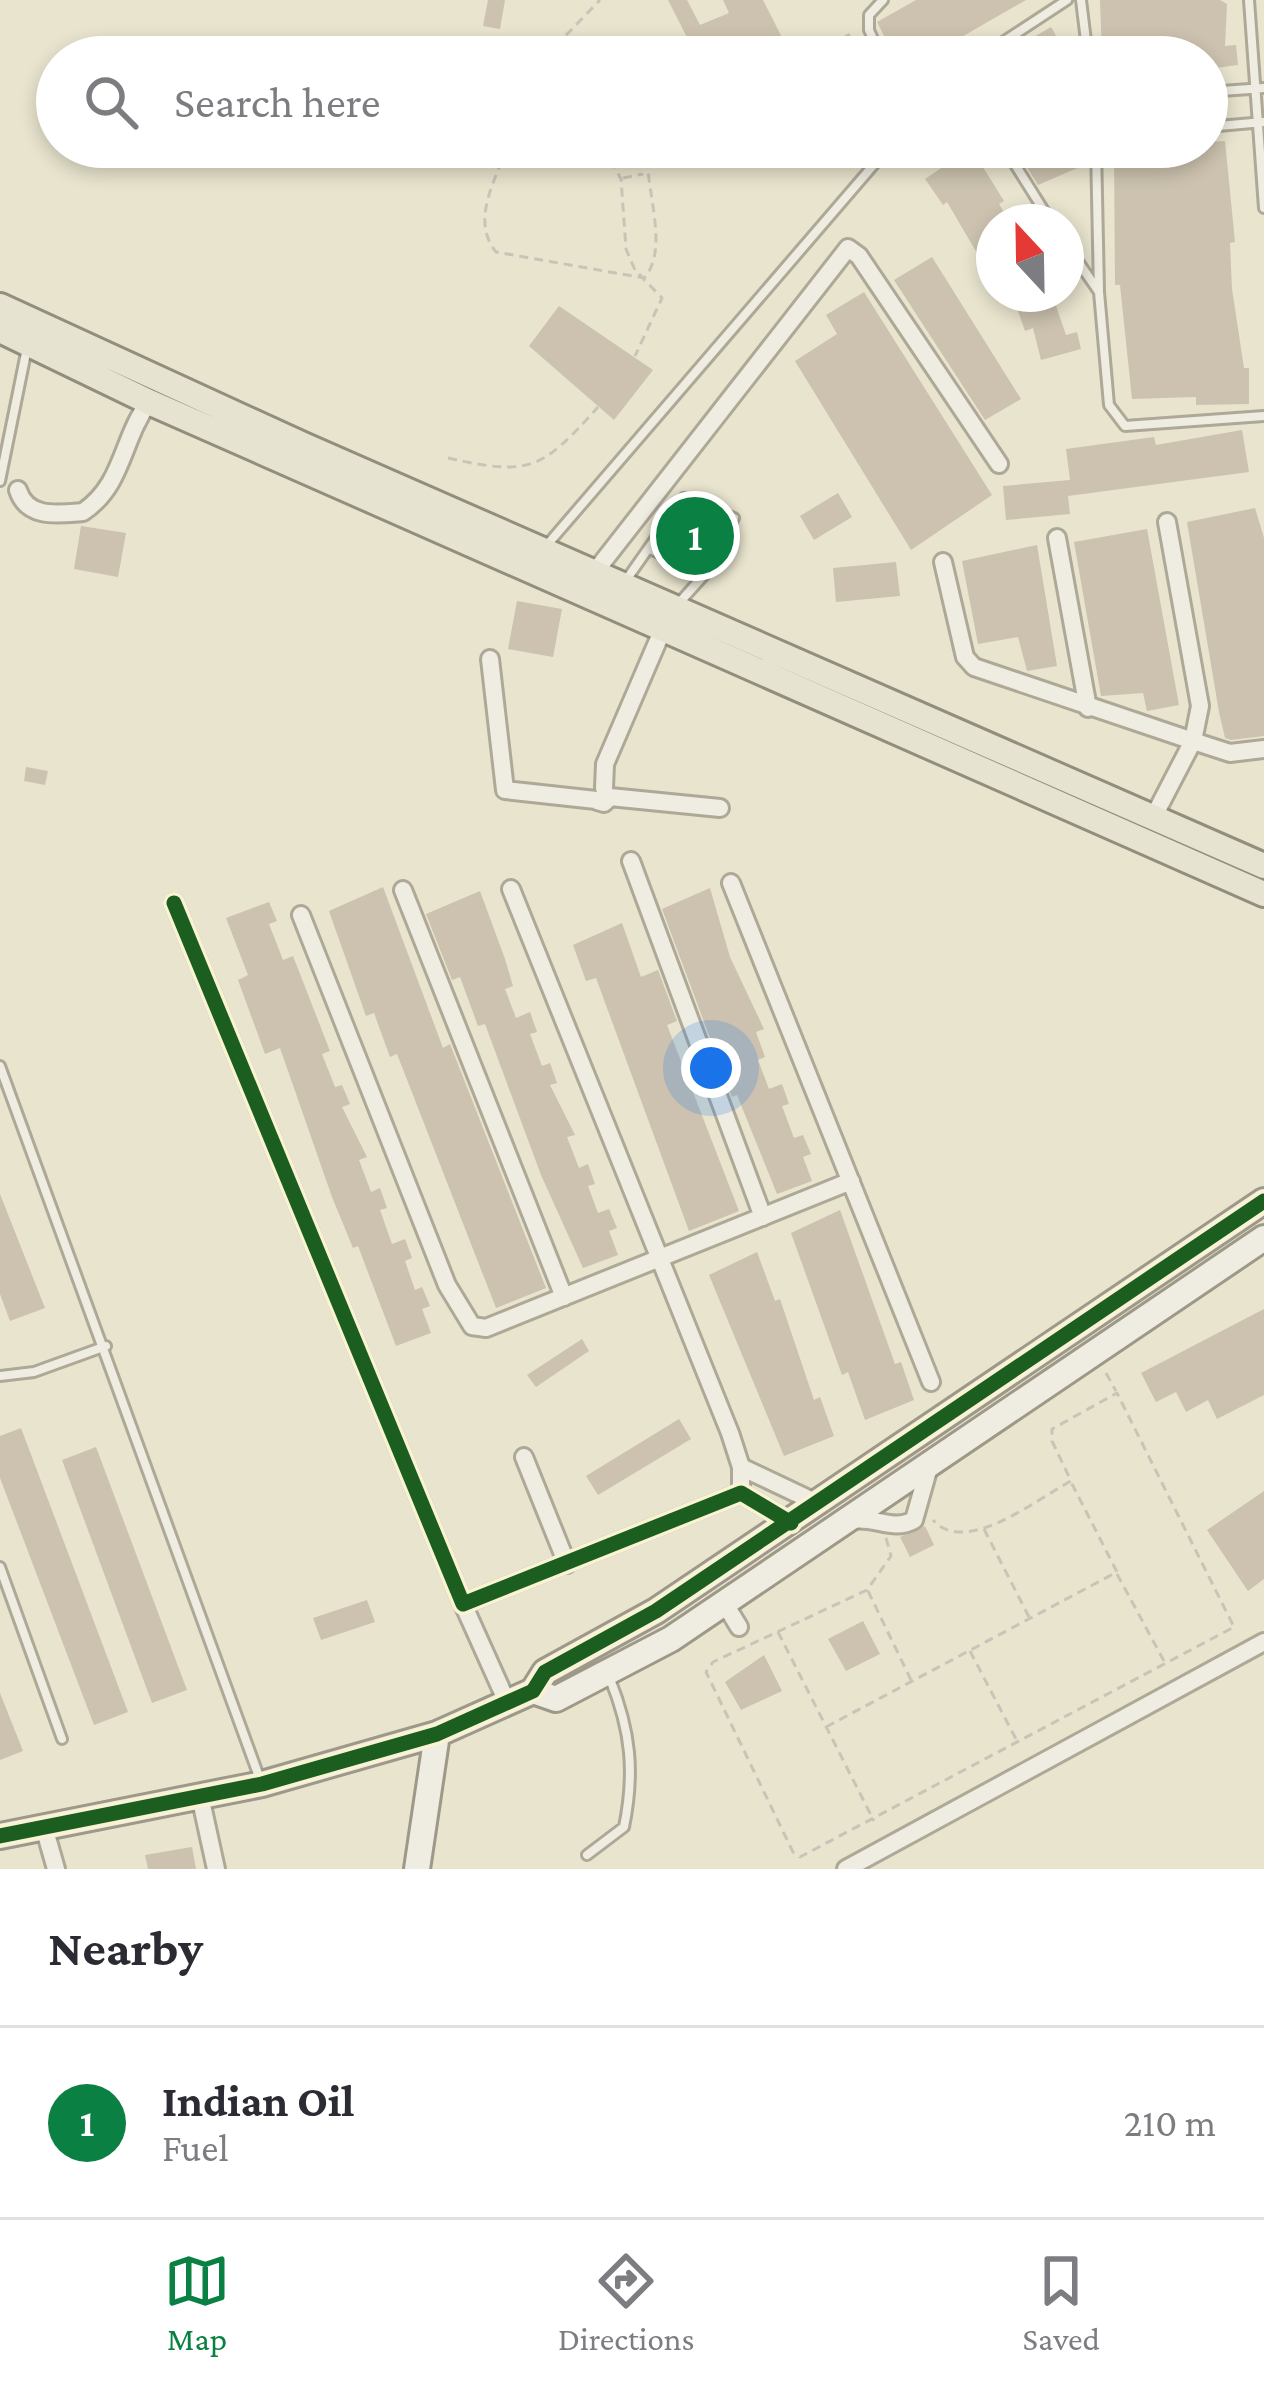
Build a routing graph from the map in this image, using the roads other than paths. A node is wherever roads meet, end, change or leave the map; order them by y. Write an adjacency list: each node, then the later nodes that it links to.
1 (884, 0): 5 (lane)
2 (1067, 0): 6 (lane)
3 (1082, 0): 7 (lane)
4 (1250, 0): 8 (lane)
5 (871, 36)
6 (1012, 36)
7 (1086, 36)
8 (1260, 88): 9 (lane); 10 (lane)
9 (1228, 90)
10 (1261, 123): 11 (lane); 16 (lane)
11 (1228, 125)
12 (871, 168): 30 (lane)
13 (1017, 168): 15 (lane)
14 (1096, 168): 18 (lane)
15 (1040, 204)
16 (1264, 208)
17 (1084, 270): 18 (lane)
18 (1099, 292): 23 (lane)
19 (0, 305): 30 (main road)
20 (0, 329): 21 (main road)
21 (28, 341): 22 (main road); 25 (lane)
22 (149, 402): 26 (street); 35 (main road)
23 (1264, 416)
24 (999, 464): 32 (street)
25 (0, 482)
26 (18, 490)
27 (1168, 522): 38 (street)
28 (1057, 538): 37 (street)
29 (650, 549): 33 (lane); 33 (lane); 34 (lane)
30 (542, 551): 32 (main road)
31 (943, 562): 37 (street)
32 (594, 573): 34 (main road)
33 (705, 574): 35 (lane)
34 (623, 585): 35 (main road)
35 (668, 619): 40 (street); 42 (main road); 48 (main road)
36 (490, 659): 40 (street)
37 (1088, 708): 38 (street)
38 (1193, 740): 39 (street); 42 (street)
39 (1264, 749)
40 (603, 795): 41 (street)
41 (720, 808)
42 (1153, 818): 44 (main road)
43 (631, 861): 54 (street)
44 (1264, 866)
45 (731, 884): 52 (street)
46 (512, 889): 56 (street)
47 (403, 890): 57 (street)
48 (1264, 894)
49 (174, 903): 70 (street)
50 (301, 915): 57 (street)
51 (0, 1066): 58 (lane)
52 (851, 1181): 54 (street); 60 (street)
53 (1264, 1201): 65 (street)
54 (763, 1217): 56 (street)
55 (1264, 1238): 63 (street)
56 (662, 1258): 57 (street); 62 (street)
57 (564, 1297)
58 (106, 1346): 59 (lane); 79 (lane)
59 (0, 1376)
60 (931, 1382)
61 (524, 1457): 68 (street)
62 (741, 1467): 64 (street); 65 (street)
63 (929, 1467): 66 (street); 66 (street)
64 (742, 1493): 67 (street); 68 (street)
65 (819, 1504): 67 (street)
66 (851, 1520): 71 (street)
67 (791, 1523): 75 (street)
68 (567, 1564): 70 (street)
69 (0, 1567): 78 (lane)
70 (463, 1604): 76 (street)
71 (725, 1604): 72 (street); 74 (street)
72 (740, 1627)
73 (1264, 1642): 87 (street)
74 (607, 1672): 75 (street); 83 (lane)
75 (533, 1691): 76 (street)
76 (507, 1702): 77 (street)
77 (437, 1734): 79 (street); 86 (street)
78 (62, 1738)
79 (262, 1784): 80 (street)
80 (200, 1796): 81 (street); 85 (street)
81 (44, 1827): 82 (street); 84 (street)
82 (0, 1835)
83 (587, 1855)
84 (56, 1869)
85 (216, 1869)
86 (417, 1869)
87 (846, 1869)

